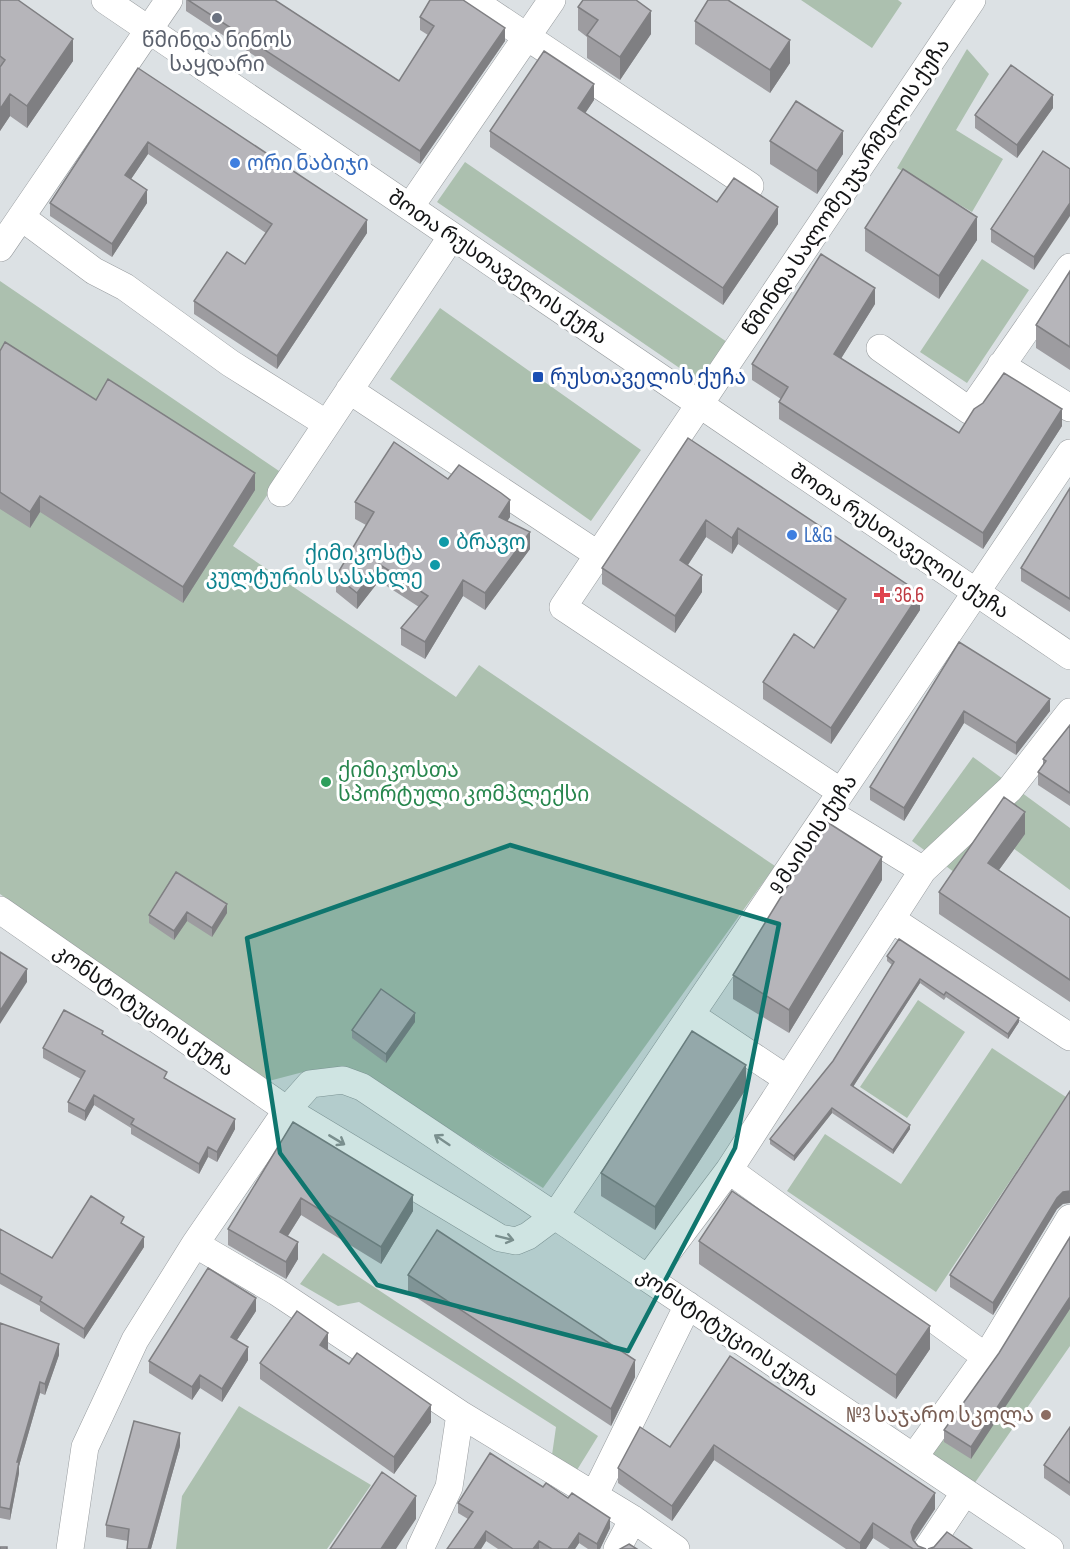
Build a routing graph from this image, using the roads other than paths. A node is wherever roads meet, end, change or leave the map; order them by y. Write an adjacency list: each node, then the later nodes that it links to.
1 (105, 0): 6 (street, შოთა რუსთაველის ქუჩა)
2 (169, 0): 6 (street)
3 (472, 0): 7 (street)
4 (552, 0): 7 (street)
5 (972, 0): 17 (street, წმინდა სალომე უჯარმელის ქუჩა)
6 (149, 30): 9 (street, შოთა რუსთაველის ქუჩა); 10 (street)
7 (527, 37): 8 (street); 9 (street)
8 (750, 186)
9 (410, 207): 11 (street, შოთა რუსთაველის ქუჩა)
10 (21, 217): 12 (street); 19 (street)
11 (452, 236): 16 (street); 17 (street, შოთა რუსთაველის ქუჩა)
12 (0, 248)
13 (1070, 267): 15 (street)
14 (880, 348): 15 (street)
15 (1002, 365): 18 (street)
16 (349, 390): 19 (street); 22 (street)
17 (700, 405): 22 (street, წმინდა სალომე უჯარმელის ქუჩა); 23 (street, შოთა რუსთაველის ქუჩა)
18 (1070, 408)
19 (327, 424): 21 (street)
20 (1070, 453): 23 (street, 9 მაისის ქუჩა)
21 (281, 493)
22 (597, 554): 26 (street, წმინდა სალომე უჯარმელის ქუჩა)
23 (976, 592): 24 (street, შოთა რუსთაველის ქუჩა); 26 (street, 9 მაისის ქუჩა)
24 (1070, 656)
25 (1070, 712): 27 (street)
26 (835, 802): 27 (street); 30 (street, 9 მაისის ქუჩა)
27 (923, 870): 29 (street)
28 (0, 910): 33 (street, კონსტიტუციის ქუჩა)
29 (891, 919): 31 (street); 32 (street)
30 (691, 1015): 32 (street); 35 (street, 9 მაისის ქუჩა)
31 (1070, 1037)
32 (787, 1079): 34 (street)
33 (287, 1110): 35 (street, კონსტიტუციის ქუჩა, one-way to 35); 35 (street, კონსტიტუციის ქუჩა, one-way to 33); 37 (street)
34 (729, 1170): 38 (street); 40 (street)
35 (555, 1216): 38 (street, კონსტიტუციის ქუჩა)
36 (1070, 1218): 40 (street)
37 (195, 1244): 41 (street); 46 (street)
38 (648, 1278): 39 (street, კონსტიტუციის ქუჩა)
39 (688, 1305): 42 (street, კონსტიტუციის ქუჩა); 44 (street)
40 (986, 1357): 42 (street)
41 (460, 1414): 44 (street); 47 (street)
42 (914, 1457): 43 (street, კონსტიტუციის ქუჩა)
43 (965, 1492): 50 (street); 51 (street, კონსტიტუციის ქუჩა)
44 (594, 1496): 45 (street)
45 (633, 1519): 48 (street); 49 (street)
46 (70, 1549)
47 (420, 1549)
48 (617, 1549)
49 (676, 1549)
50 (927, 1549)
51 (1050, 1549)

